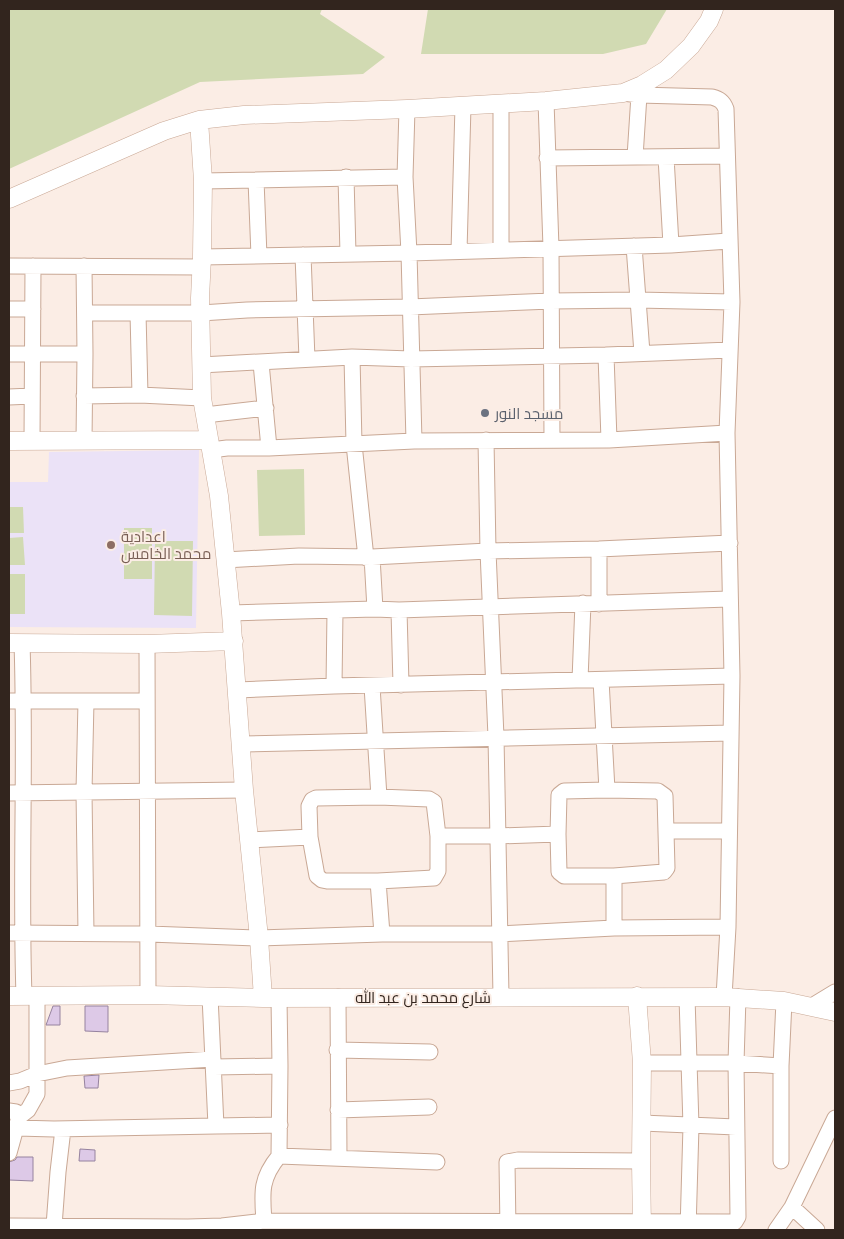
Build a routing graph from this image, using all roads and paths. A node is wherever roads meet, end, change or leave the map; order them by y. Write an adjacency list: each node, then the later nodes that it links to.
1 (714, 9): 2 (street)
2 (631, 94): 3 (street); 8 (street); 9 (street)
3 (546, 101): 4 (street); 11 (street)
4 (501, 104): 5 (street); 21 (street)
5 (462, 106): 6 (street); 22 (street)
6 (407, 109): 7 (street); 13 (street)
7 (199, 120): 15 (street); 16 (street)
8 (727, 156): 10 (street); 17 (street)
9 (635, 157): 10 (street); 11 (street)
10 (666, 157): 18 (street)
11 (548, 158): 20 (street)
12 (346, 177): 13 (street); 14 (street); 24 (street)
13 (405, 177): 23 (street)
14 (256, 180): 15 (street); 25 (street)
15 (203, 181): 27 (street)
16 (9, 199)
17 (729, 242): 18 (street); 33 (street)
18 (670, 245): 19 (street)
19 (634, 246): 20 (street); 32 (street)
20 (551, 248): 21 (street); 31 (street)
21 (501, 250): 22 (street)
22 (459, 251): 23 (street)
23 (409, 253): 24 (street); 34 (street)
24 (348, 254): 26 (street)
25 (259, 256): 26 (street); 27 (street)
26 (303, 256): 37 (street)
27 (202, 262): 30 (street); 40 (street)
28 (9, 266): 29 (street)
29 (33, 266): 30 (street); 36 (street)
30 (84, 266): 38 (street)
31 (551, 300): 32 (street); 34 (street); 47 (street)
32 (637, 300): 33 (street); 43 (street)
33 (732, 302): 41 (street)
34 (410, 307): 37 (street); 50 (street)
35 (9, 309): 36 (street)
36 (33, 309): 42 (street)
37 (305, 309): 40 (street); 49 (street)
38 (85, 313): 39 (street); 45 (street)
39 (138, 313): 40 (street); 53 (street)
40 (200, 313): 52 (street)
41 (730, 350): 43 (street); 59 (street)
42 (32, 353): 44 (street); 45 (street); 54 (street)
43 (642, 353): 46 (street)
44 (9, 354)
45 (85, 354): 55 (street)
46 (606, 354): 47 (street); 62 (street)
47 (552, 355): 50 (street); 61 (street)
48 (352, 357): 49 (street); 50 (street); 67 (street)
49 (307, 359): 51 (street)
50 (411, 359): 66 (street)
51 (261, 362): 52 (street); 58 (street)
52 (201, 365): 57 (street)
53 (140, 395): 55 (street); 57 (street)
54 (32, 396): 56 (street); 64 (street)
55 (84, 396): 65 (street)
56 (9, 397)
57 (203, 406): 58 (street); 68 (street)
58 (266, 408): 69 (street)
59 (727, 433): 62 (street); 70 (street)
60 (486, 440): 61 (street); 66 (street); 72 (street)
61 (552, 440): 62 (street)
62 (609, 440)
63 (9, 441): 64 (street)
64 (32, 441): 65 (street)
65 (84, 441): 68 (street)
66 (414, 441): 67 (street)
67 (354, 444): 69 (street); 73 (street)
68 (210, 445): 69 (street); 74 (street)
69 (269, 448)
70 (730, 544): 71 (street); 75 (street)
71 (599, 549): 72 (street); 77 (street)
72 (488, 551): 73 (street); 78 (street)
73 (369, 558): 74 (street); 79 (street)
74 (225, 560): 82 (street)
75 (729, 599): 77 (street); 86 (street)
76 (582, 603): 77 (street); 78 (street); 87 (street)
77 (599, 604)
78 (491, 607): 80 (street); 89 (street)
79 (375, 609): 80 (street); 81 (street)
80 (399, 610): 92 (street)
81 (335, 611): 82 (street); 90 (street)
82 (231, 613): 83 (street)
83 (234, 641): 85 (street); 93 (street)
84 (15, 643): 85 (street); 94 (street)
85 (147, 644): 96 (street)
86 (732, 676): 88 (street); 97 (street)
87 (580, 680): 88 (street); 89 (street)
88 (601, 680): 98 (street)
89 (494, 683): 92 (street); 99 (street)
90 (334, 686): 91 (street); 93 (street)
91 (372, 686): 92 (street); 100 (street)
92 (401, 686)
93 (237, 690): 101 (street)
94 (16, 701): 95 (street); 106 (street)
95 (86, 701): 96 (street); 105 (street)
96 (147, 701): 102 (street)
97 (731, 733): 98 (street); 109 (street)
98 (605, 735): 99 (street); 104 (street)
99 (496, 738): 100 (street); 112 (street)
100 (376, 740): 101 (street); 107 (street)
101 (242, 744): 103 (street)
102 (148, 790): 103 (street); 105 (street); 121 (street)
103 (244, 790): 114 (street)
104 (607, 790): 108 (street); 110 (street)
105 (84, 792): 106 (street); 120 (street)
106 (15, 793): 119 (street)
107 (379, 797): 111 (street); 113 (street)
108 (667, 831): 109 (street); 115 (street)
109 (729, 831): 117 (street)
110 (558, 834): 112 (street); 115 (street)
111 (438, 836): 112 (street); 116 (street)
112 (498, 836): 123 (street)
113 (310, 837): 114 (street); 116 (street)
114 (249, 840): 124 (street)
115 (614, 876): 118 (street)
116 (378, 881): 122 (street)
117 (728, 927): 118 (street); 132 (street)
118 (614, 928): 123 (street)
119 (15, 933): 120 (street); 127 (street)
120 (86, 934): 121 (street)
121 (148, 934): 124 (street); 126 (street)
122 (382, 934): 123 (street); 124 (street)
123 (499, 934): 129 (street)
124 (259, 938): 133 (street)
125 (835, 992): 136 (street)
126 (148, 995): 127 (street, شارع محمد بن عبد الله); 128 (street, شارع محمد بن عبد الله)
127 (23, 996): 146 (street)
128 (210, 996): 133 (street, شارع محمد بن عبد الله); 140 (street)
129 (501, 996): 130 (street, شارع محمد بن عبد الله); 134 (street, شارع محمد بن عبد الله)
130 (637, 996): 131 (street, شارع محمد بن عبد الله); 141 (street)
131 (687, 997): 132 (street, شارع محمد بن عبد الله); 142 (street)
132 (731, 997): 135 (street, شارع محمد بن عبد الله); 143 (street)
133 (271, 998): 134 (street, شارع محمد بن عبد الله); 144 (street)
134 (338, 998): 138 (street)
135 (784, 1001): 136 (street, شارع محمد بن عبد الله); 145 (street)
136 (812, 1006): 137 (street, شارع محمد بن عبد الله)
137 (835, 1012)
138 (338, 1050): 139 (street); 149 (street)
139 (430, 1052)
140 (214, 1063): 144 (street); 146 (street); 154 (street)
141 (642, 1063): 142 (street); 152 (street)
142 (690, 1063): 143 (street); 155 (street)
143 (736, 1063): 145 (street); 156 (street)
144 (280, 1066): 153 (street)
145 (781, 1066): 162 (street)
146 (37, 1074): 147 (street); 151 (street)
147 (9, 1083)
148 (430, 1107): 149 (street)
149 (338, 1110): 160 (street)
150 (835, 1118): 164 (street)
151 (15, 1119): 157 (street); 158 (street)
152 (642, 1123): 155 (street); 161 (street)
153 (280, 1125): 154 (street); 159 (street)
154 (216, 1126): 157 (street)
155 (691, 1126): 156 (street); 172 (street)
156 (736, 1127): 172 (street)
157 (63, 1129): 167 (street)
158 (9, 1153)
159 (279, 1156): 160 (street); 165 (street)
160 (339, 1158): 163 (street)
161 (641, 1161): 170 (street); 171 (street)
162 (781, 1161)
163 (437, 1162)
164 (792, 1207): 173 (street); 174 (street)
165 (264, 1221): 167 (street); 168 (street)
166 (9, 1226): 167 (street)
167 (54, 1226)
168 (317, 1226): 169 (street)
169 (410, 1226): 170 (street)
170 (508, 1226): 171 (street)
171 (642, 1226): 172 (street)
172 (688, 1227)
173 (776, 1230)
174 (817, 1230)

